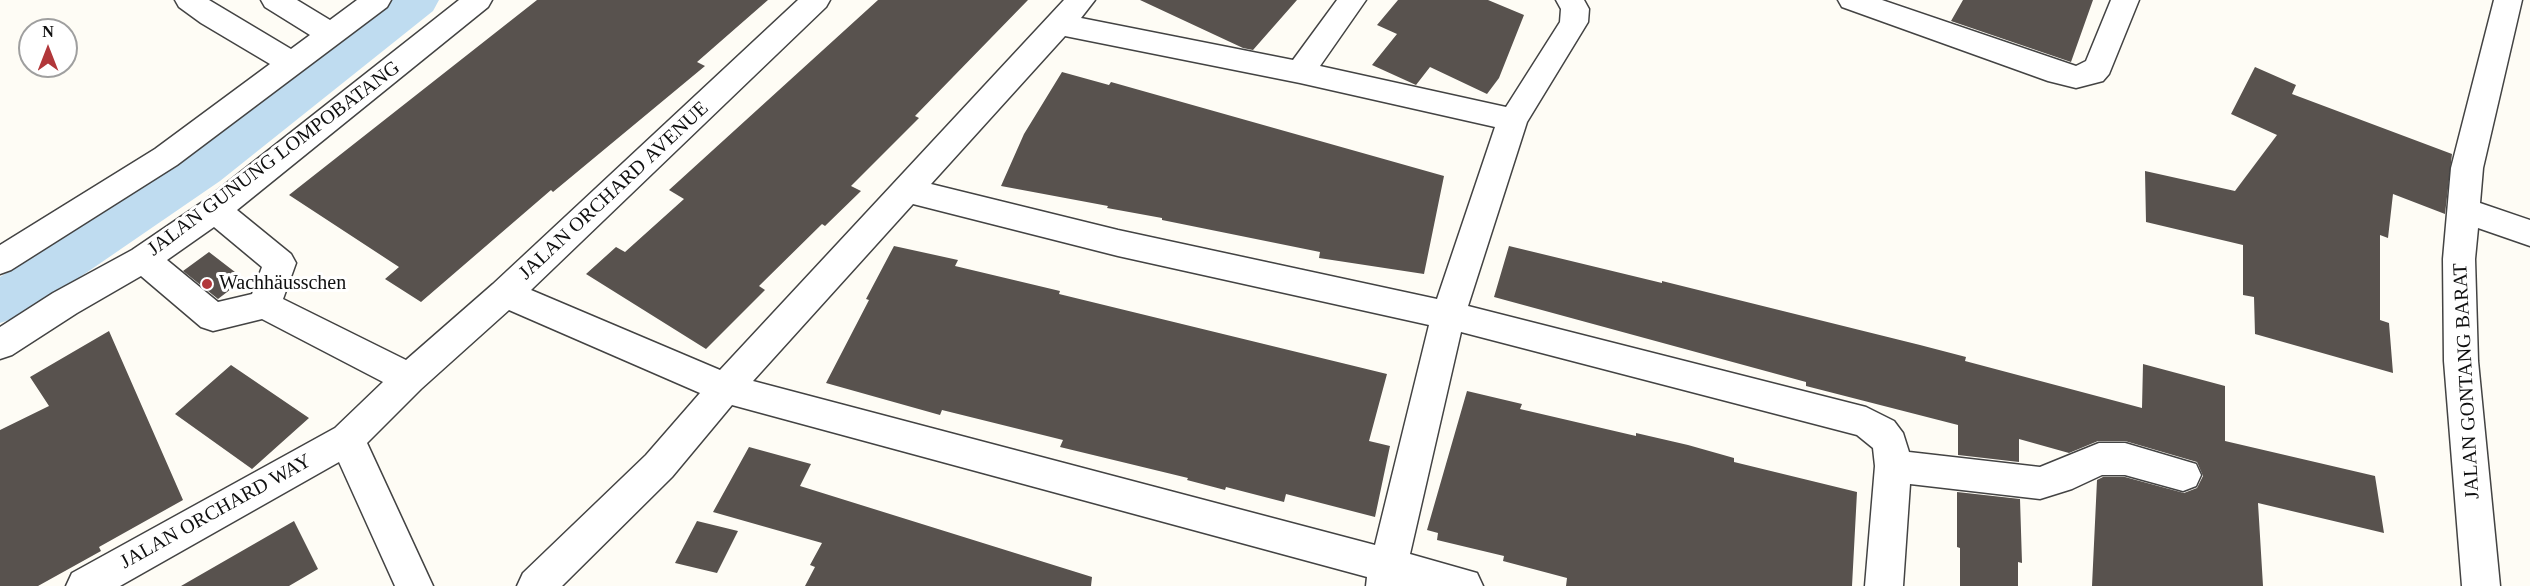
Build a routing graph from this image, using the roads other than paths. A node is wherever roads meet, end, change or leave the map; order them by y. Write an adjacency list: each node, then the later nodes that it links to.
1 (189, 0): 14 (street)
2 (275, 0): 13 (street)
3 (377, 0): 13 (street)
4 (478, 0): 18 (street, JALAN GUNUNG LOMPOBATANG)
5 (816, 0): 23 (street, JALAN ORCHARD AVENUE)
6 (1081, 0): 12 (street)
7 (1352, 0): 15 (street)
8 (1569, 0): 16 (street)
9 (1852, 0): 10 (street)
10 (2125, 0)
11 (2508, 0): 19 (street, JALAN GONTANG BARAT)
12 (1059, 24): 15 (street); 17 (street)
13 (331, 34): 14 (street)
14 (291, 63): 22 (street)
15 (1300, 72): 16 (street)
16 (1513, 120): 25 (street)
17 (907, 190): 25 (street); 28 (street)
18 (215, 210): 21 (street, JALAN GUNUNG LOMPOBATANG); 24 (street)
19 (2463, 210): 20 (street); 38 (street, JALAN GONTANG BARAT)
20 (2530, 233)
21 (143, 259): 24 (street); 26 (street, JALAN GUNUNG LOMPOBATANG)
22 (0, 261)
23 (505, 294): 27 (street, JALAN ORCHARD AVENUE); 28 (street)
24 (264, 305): 27 (street)
25 (1448, 315): 30 (street); 32 (street)
26 (0, 345)
27 (409, 379): 29 (street, JALAN ORCHARD AVENUE)
28 (725, 388): 32 (street); 35 (street)
29 (347, 439): 33 (street, JALAN ORCHARD WAY); 34 (street)
30 (1893, 466): 31 (street); 37 (street)
31 (2183, 475)
32 (1386, 575): 36 (street)
33 (85, 586)
34 (414, 586)
35 (536, 586)
36 (1464, 586)
37 (1884, 586)
38 (2481, 586)

